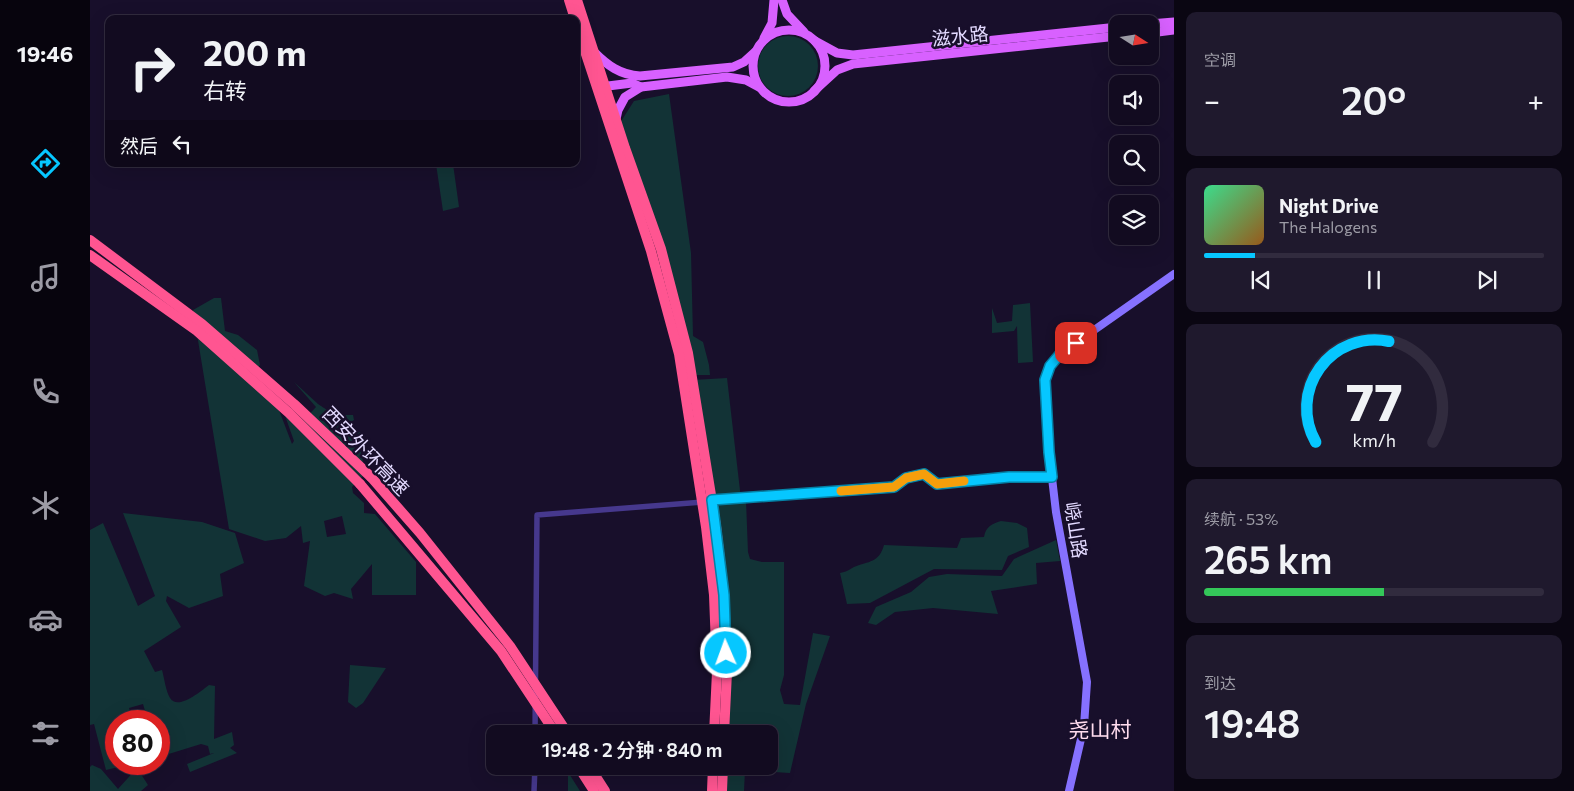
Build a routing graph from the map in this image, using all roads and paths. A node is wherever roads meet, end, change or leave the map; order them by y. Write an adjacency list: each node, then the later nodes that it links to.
1 (569, 0): 5 (highway)
2 (577, 0): 16 (highway)
3 (774, 0): 15 (main road)
4 (782, 0): 11 (main road)
5 (574, 15)
6 (1174, 22): 7 (main road)
7 (1159, 23)
8 (1109, 28): 14 (main road, 滋水路)
9 (1174, 30): 10 (main road)
10 (1159, 32)
11 (806, 33): 14 (main road); 15 (main road)
12 (580, 34): 20 (highway)
13 (1109, 37): 22 (main road, 滋水路)
14 (815, 40): 22 (main road)
15 (762, 41): 17 (main road)
16 (594, 52): 18 (main road); 20 (highway)
17 (755, 52): 18 (main road); 21 (main road)
18 (640, 76): 19 (main road)
19 (636, 85): 20 (main road); 21 (main road); 23 (main road)
20 (601, 86): 23 (highway); 28 (highway)
21 (759, 87): 22 (main road)
22 (814, 91)
23 (616, 122): 28 (highway)
24 (90, 240): 31 (highway, 西安外环高速, bridge)
25 (90, 255): 30 (highway, 西安外环高速, bridge)
26 (1174, 274): 27 (street, 峣山路)
27 (1052, 477): 28 (street); 44 (street, 峣山路)
28 (707, 501): 29 (street); 32 (highway); 33 (highway)
29 (535, 725)
30 (550, 725)
31 (562, 725)
32 (714, 725)
33 (724, 725)
34 (535, 775): 39 (street)
35 (584, 775): 40 (highway)
36 (595, 775): 41 (highway)
37 (713, 775): 42 (highway)
38 (723, 775): 43 (highway)
39 (534, 791)
40 (594, 791)
41 (605, 791)
42 (712, 791)
43 (722, 791)
44 (1069, 791)

